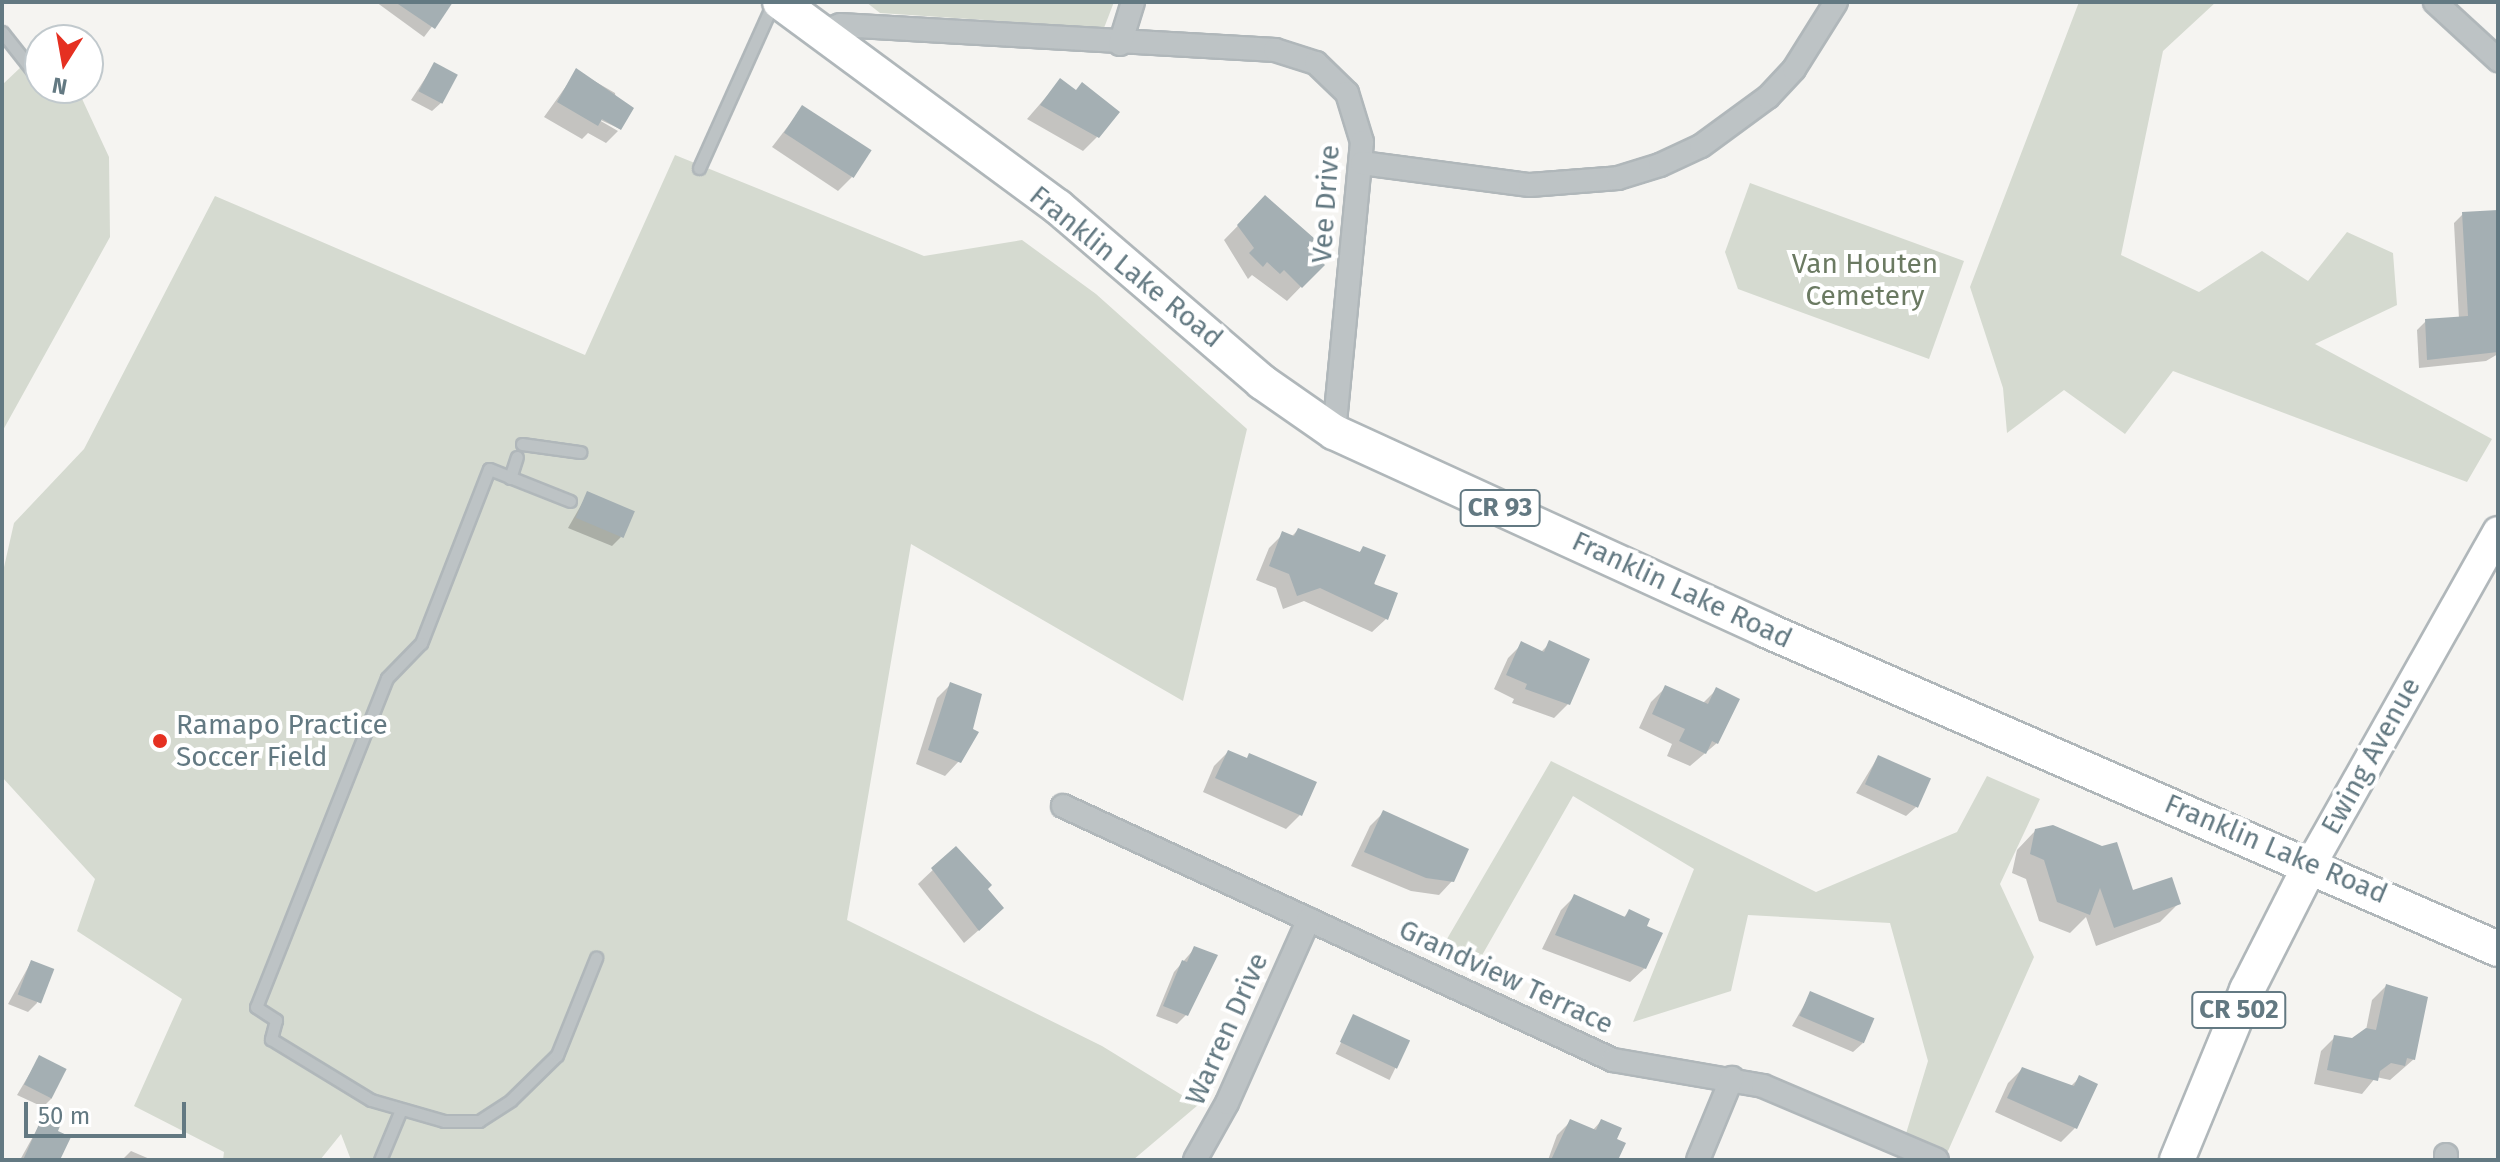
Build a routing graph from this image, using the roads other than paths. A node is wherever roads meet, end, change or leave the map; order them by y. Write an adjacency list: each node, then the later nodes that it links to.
1 (773, 2): 12 (lane)
2 (780, 2): 7 (main road, Franklin Lake Road / CR 93)
3 (1133, 2): 8 (street)
4 (1836, 2): 11 (street)
5 (2435, 2): 10 (street)
6 (2, 32): 9 (lane)
7 (822, 32): 8 (street, Vee Drive); 13 (main road, Franklin Lake Road / CR 93)
8 (1120, 44): 11 (street, Vee Drive)
9 (24, 60)
10 (2498, 60)
11 (1362, 163): 13 (street, Vee Drive)
12 (699, 168)
13 (1334, 432): 21 (main road, Franklin Lake Road / CR 93)
14 (522, 444): 15 (lane)
15 (580, 452)
16 (517, 457): 17 (lane)
17 (510, 478): 18 (lane); 26 (lane)
18 (570, 501)
19 (2498, 532): 21 (main road, Ewing Avenue)
20 (1063, 806): 22 (street, Grandview Terrace)
21 (2311, 864): 23 (main road, Franklin Lake Road); 31 (main road, Ewing Avenue / CR 502)
22 (1309, 919): 25 (street, Grandview Terrace); 28 (street, Warren Drive)
23 (2498, 949)
24 (596, 958): 26 (lane)
25 (1732, 1078): 29 (street); 30 (street, Grandview Terrace)
26 (400, 1112): 27 (lane)
27 (380, 1160)
28 (1195, 1160)
29 (1698, 1160)
30 (1937, 1160)
31 (2177, 1160)

